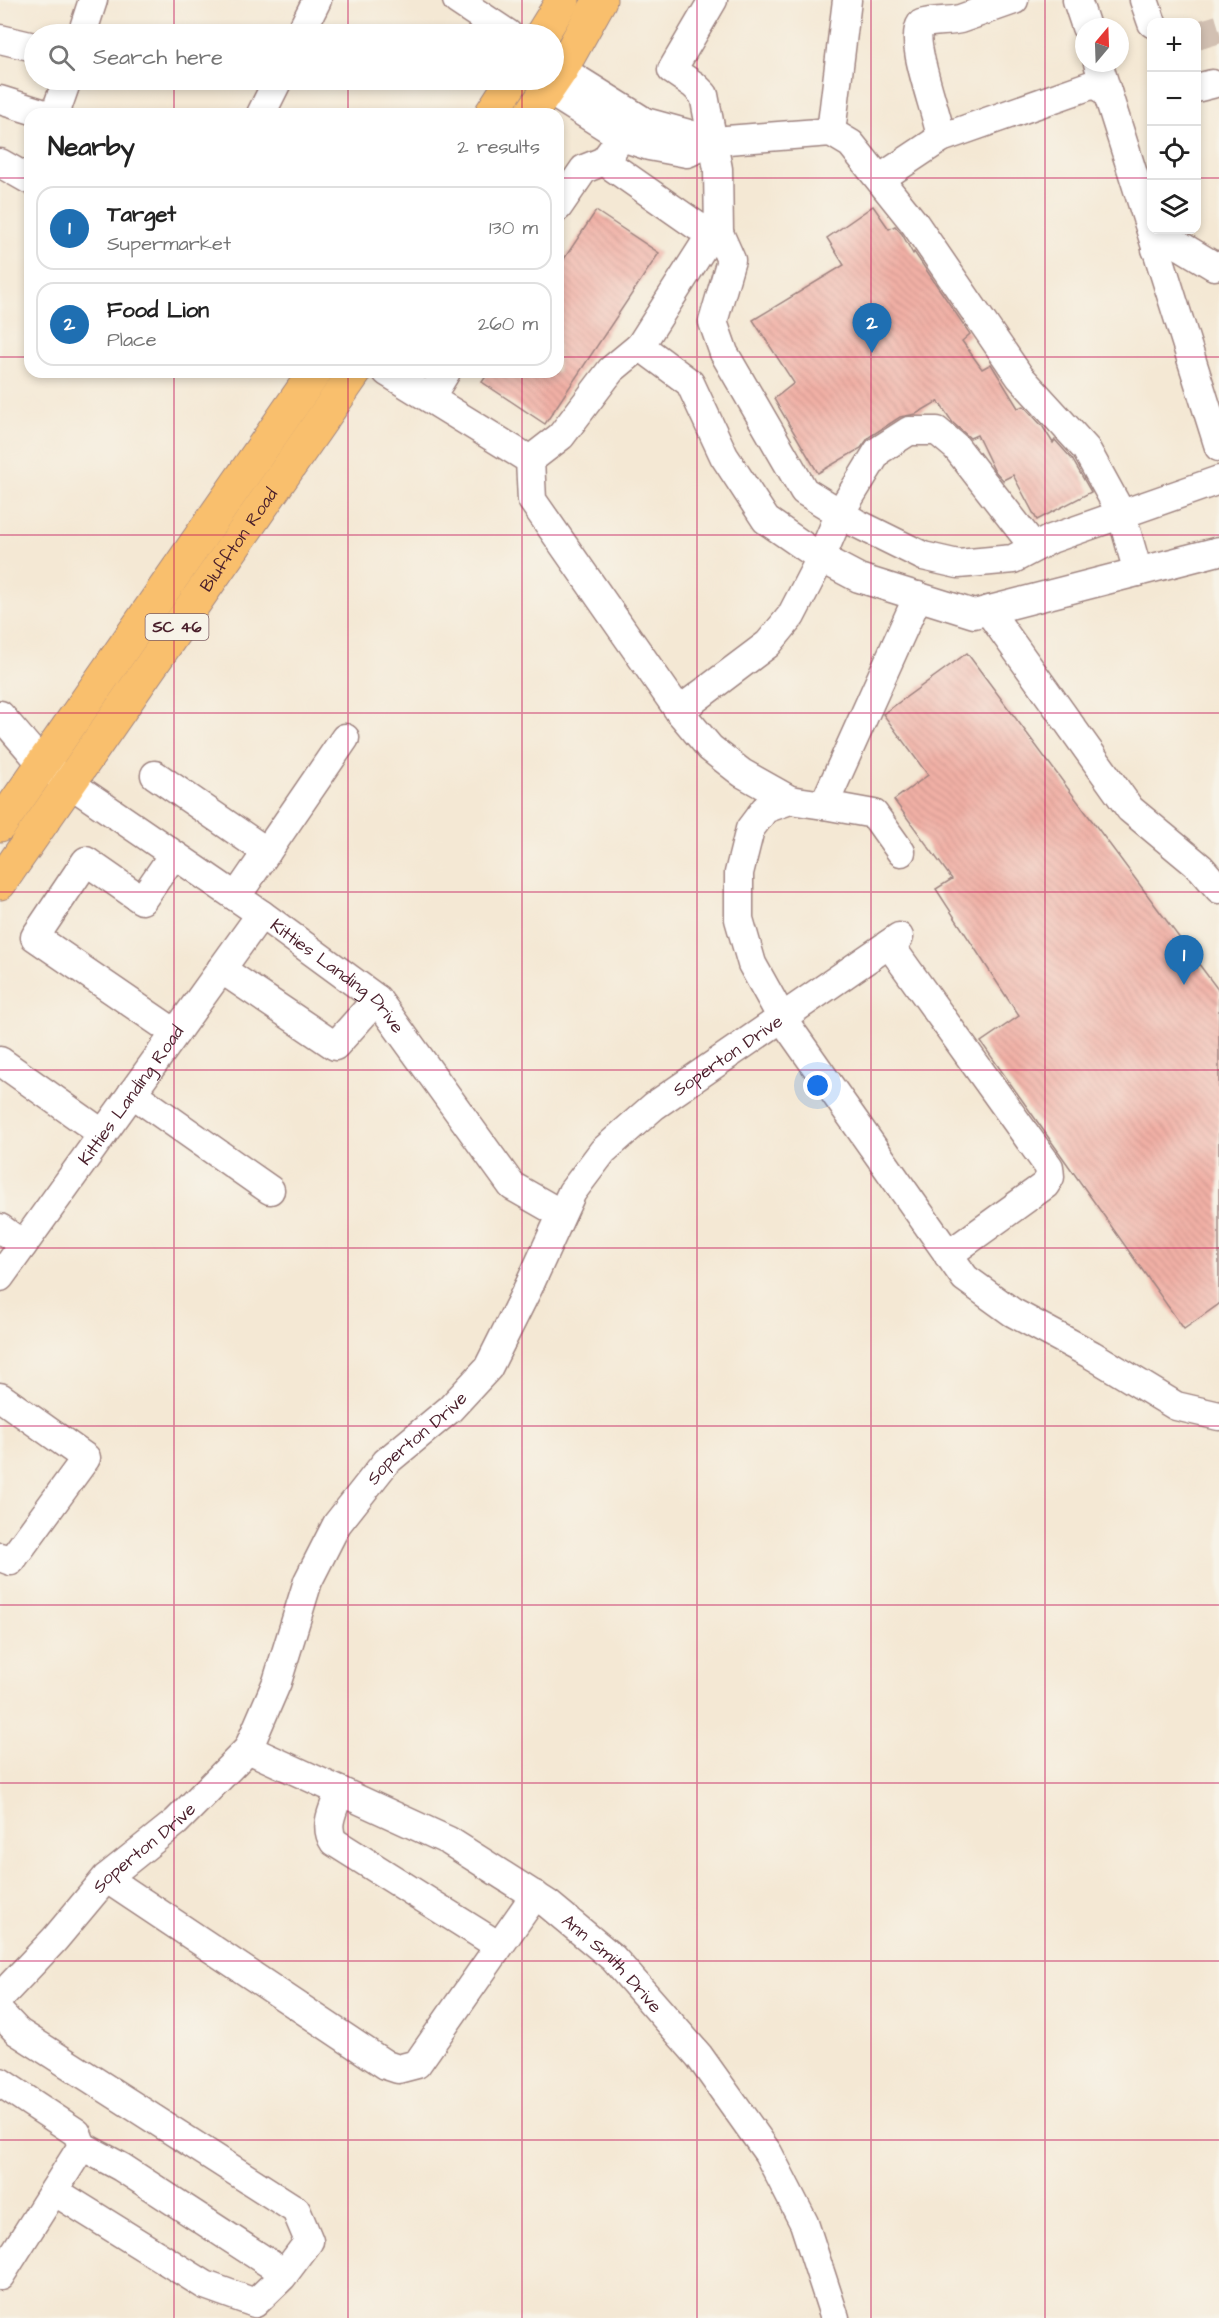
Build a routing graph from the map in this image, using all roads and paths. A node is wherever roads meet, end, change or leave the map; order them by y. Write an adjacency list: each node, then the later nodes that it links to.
1 (93, 0): 11 (street)
2 (317, 0): 12 (street)
3 (457, 0): 13 (street)
4 (563, 0): 14 (main road)
5 (600, 0): 17 (main road)
6 (713, 0): 35 (street)
7 (847, 0): 32 (street)
8 (1014, 0): 34 (street)
9 (1077, 0): 10 (street)
10 (1083, 18)
11 (85, 24)
12 (305, 24)
13 (493, 24)
14 (548, 24)
15 (0, 39): 16 (street)
16 (24, 45)
17 (564, 56)
18 (564, 71): 35 (street)
19 (1101, 72): 25 (street)
20 (63, 90): 28 (street)
21 (273, 90): 29 (street)
22 (507, 90): 30 (main road)
23 (544, 90): 31 (main road)
24 (561, 90): 33 (street)
25 (1107, 92): 34 (street); 42 (street)
26 (0, 100): 27 (street)
27 (26, 108)
28 (57, 108)
29 (264, 108)
30 (495, 108)
31 (534, 108)
32 (831, 132): 35 (street); 39 (street)
33 (622, 137): 35 (street); 36 (street)
34 (941, 138): 39 (street)
35 (714, 141): 41 (street)
36 (604, 161): 40 (street); 41 (street)
37 (0, 163): 38 (street)
38 (24, 177)
39 (881, 178): 54 (street)
40 (564, 198)
41 (718, 233): 44 (street); 53 (street)
42 (1156, 249): 43 (street); 50 (street)
43 (1219, 265)
44 (640, 346): 51 (street); 57 (street)
45 (311, 378): 64 (main road, Bluffton Road / SC 46)
46 (351, 378): 64 (main road, Bluffton Road / SC 46)
47 (397, 378): 49 (street)
48 (442, 378): 49 (street)
49 (430, 398): 51 (street)
50 (1219, 447)
51 (530, 460): 61 (street)
52 (1219, 480): 54 (street)
53 (840, 513): 55 (street); 55 (street); 57 (street)
54 (1121, 513): 55 (street); 58 (street)
55 (1034, 547)
56 (1219, 551): 58 (street)
57 (821, 558): 59 (street); 61 (street)
58 (1138, 572): 60 (street)
59 (918, 596): 60 (street); 67 (street)
60 (988, 610): 73 (street)
61 (679, 711): 66 (street)
62 (0, 715): 64 (street, Kitties Landing Drive)
63 (345, 738): 69 (street)
64 (56, 775): 68 (main road, Bluffton Road / SC 46); 71 (street, Kitties Landing Drive); 72 (main road, Bluffton Road / SC 46)
65 (154, 775): 69 (street)
66 (790, 800): 67 (street); 78 (street)
67 (824, 805): 70 (street)
68 (0, 825)
69 (267, 852): 74 (street)
70 (901, 852)
71 (173, 855): 74 (street, Kitties Landing Drive); 79 (street)
72 (0, 883)
73 (1219, 889)
74 (236, 897): 75 (street, Kitties Landing Drive)
75 (261, 914): 76 (street, Kitties Landing Road); 77 (street, Kitties Landing Drive)
76 (221, 969): 77 (street); 79 (street, Kitties Landing Road)
77 (377, 999): 84 (street, Kitties Landing Drive)
78 (782, 1018): 84 (street, Soperton Drive); 87 (street); 87 (street, Soperton Drive)
79 (175, 1033): 81 (street, Kitties Landing Road)
80 (0, 1061): 82 (street)
81 (132, 1094): 82 (street, Kitties Landing Road); 83 (street)
82 (103, 1134): 86 (street, Kitties Landing Road)
83 (270, 1190)
84 (561, 1214): 92 (street, Soperton Drive)
85 (0, 1228): 86 (street)
86 (23, 1245): 88 (street, Kitties Landing Road)
87 (948, 1255): 90 (street)
88 (0, 1277)
89 (0, 1397): 91 (street)
90 (1219, 1416)
91 (0, 1557)
92 (248, 1749): 93 (street, Ann Smith Drive); 94 (street, Soperton Drive)
93 (340, 1791): 95 (street, Ann Smith Drive); 96 (street)
94 (105, 1878): 96 (street); 97 (street, Soperton Drive)
95 (535, 1895): 96 (street); 104 (street, Ann Smith Drive)
96 (499, 1946)
97 (0, 1997)
98 (0, 2013): 102 (street)
99 (0, 2082): 100 (street)
100 (82, 2146): 101 (street); 102 (street)
101 (54, 2191): 102 (street); 103 (street)
102 (284, 2273)
103 (0, 2276)
104 (835, 2318)

